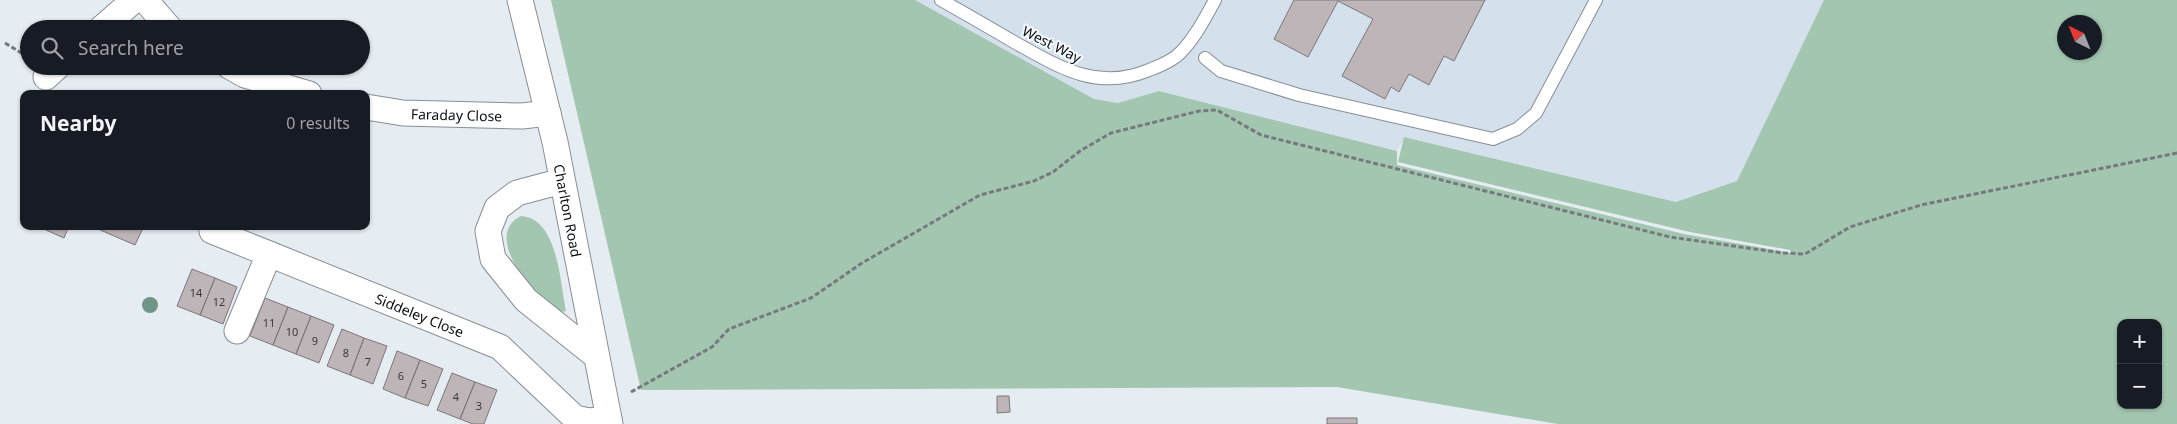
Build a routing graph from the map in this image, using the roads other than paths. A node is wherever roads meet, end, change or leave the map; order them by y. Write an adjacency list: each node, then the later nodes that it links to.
1 (134, 0): 7 (street)
2 (145, 0): 8 (street)
3 (520, 0): 13 (street, Charlton Road)
4 (941, 0): 5 (lane, West Way)
5 (1215, 0)
6 (1596, 0): 9 (lane)
7 (111, 20)
8 (162, 20)
9 (1205, 58)
10 (245, 75): 11 (street)
11 (296, 90)
12 (370, 108): 13 (street, Faraday Close)
13 (548, 112): 14 (street, Charlton Road)
14 (562, 181): 18 (street, Charlton Road); 18 (street)
15 (212, 231): 16 (street, Siddeley Close)
16 (269, 254): 17 (street); 19 (street, Siddeley Close)
17 (237, 331)
18 (596, 356): 19 (street, Charlton Road)
19 (608, 416)

